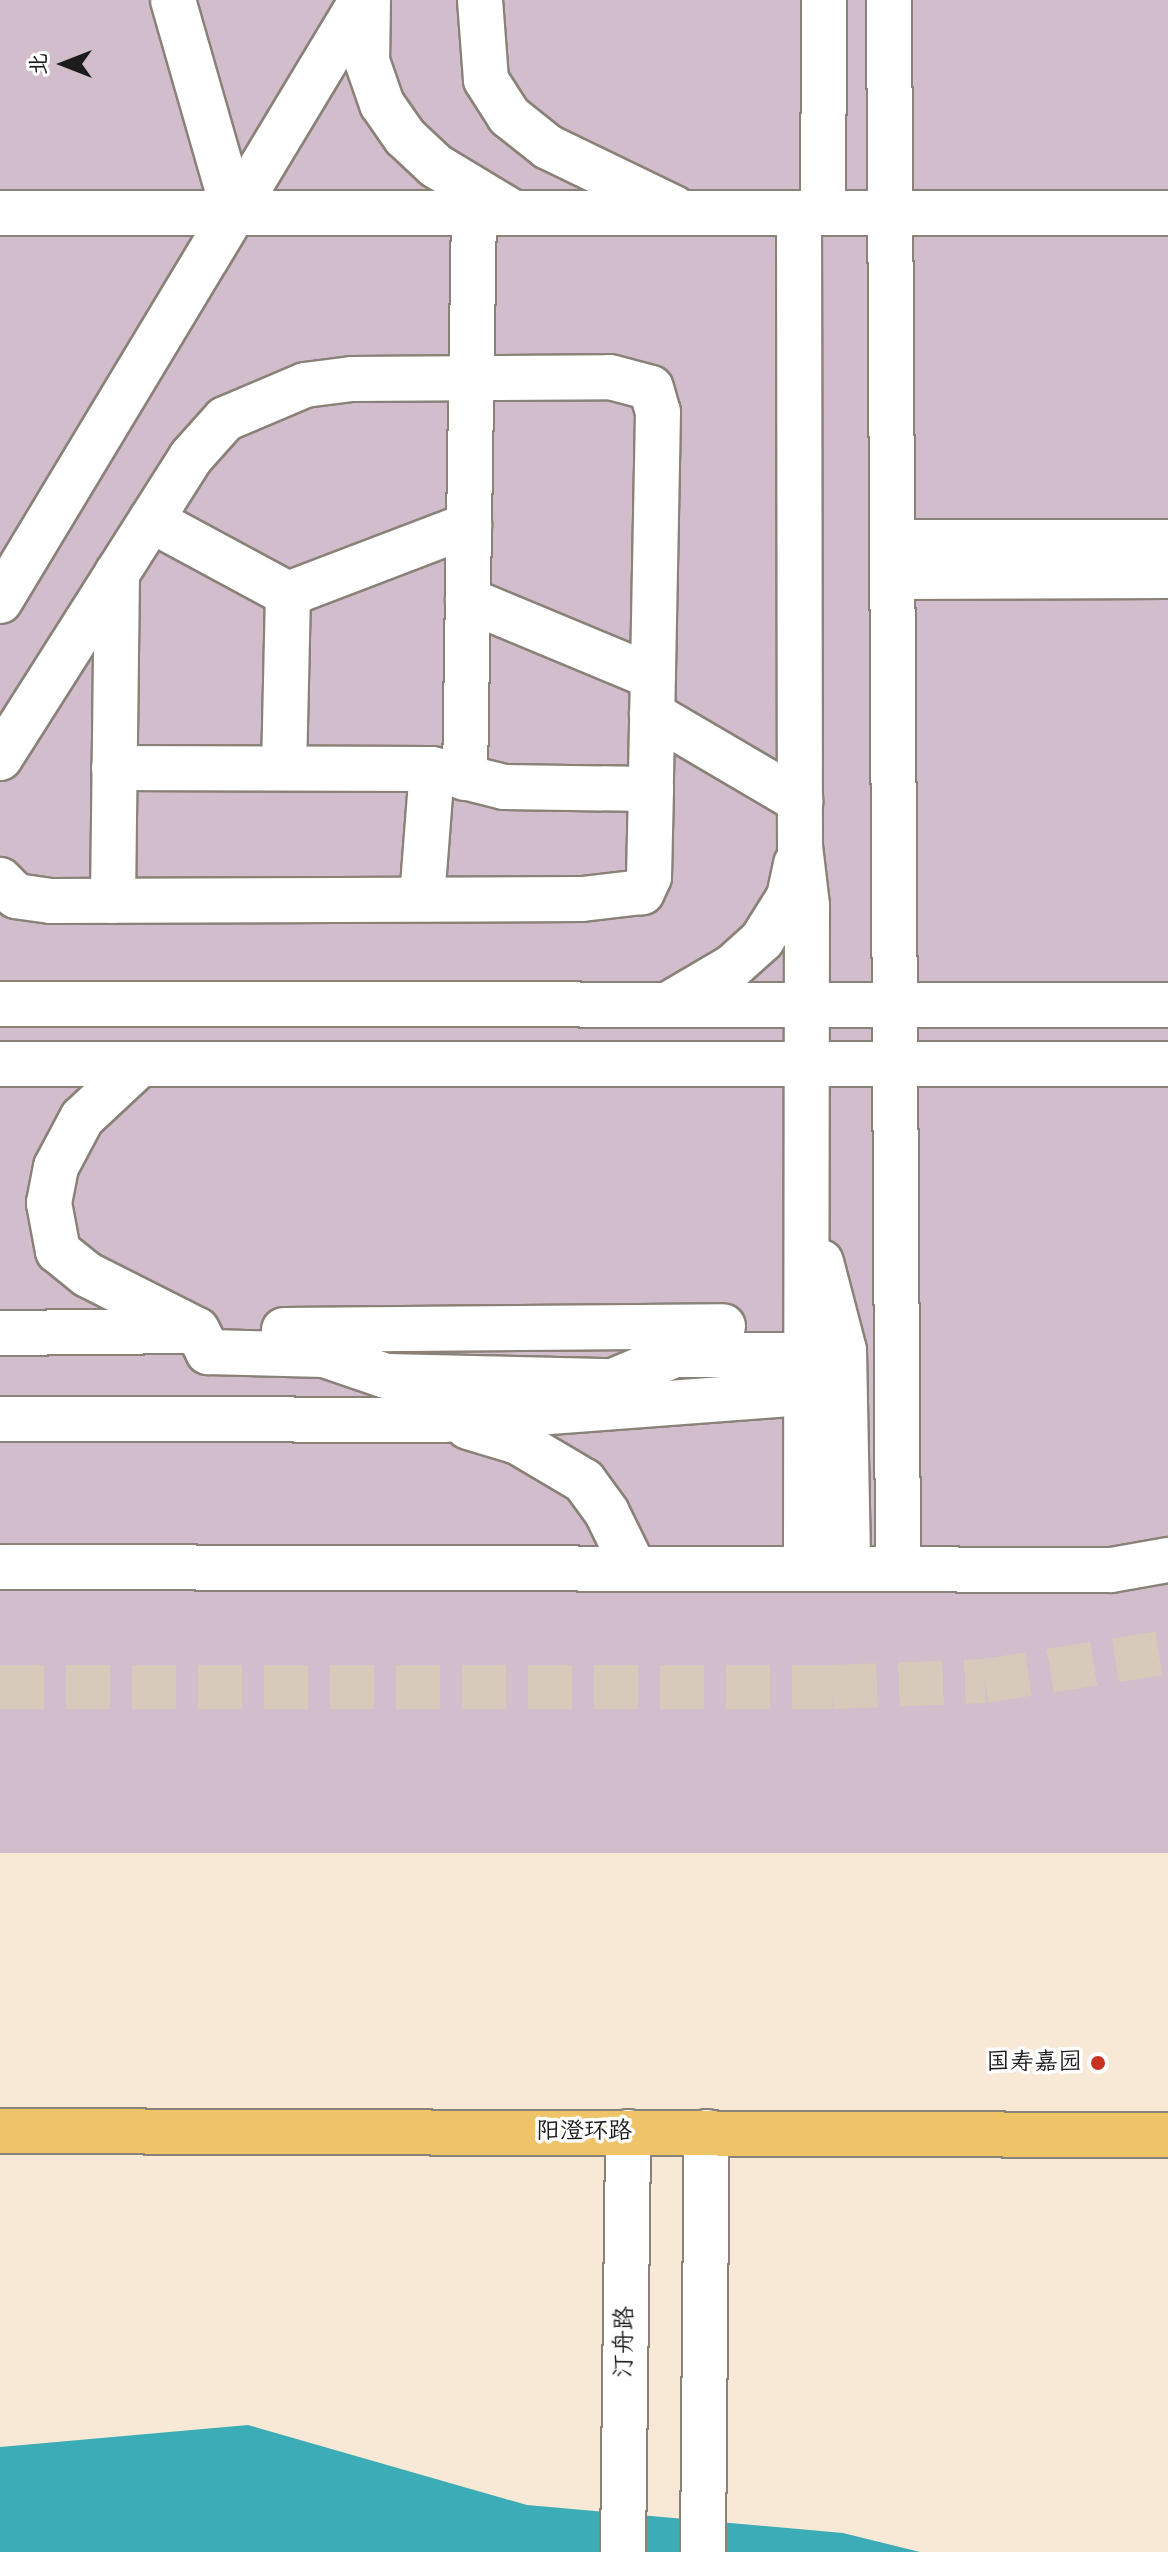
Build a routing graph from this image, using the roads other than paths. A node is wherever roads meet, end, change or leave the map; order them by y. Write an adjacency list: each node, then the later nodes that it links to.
1 (173, 0): 7 (street)
2 (365, 0): 7 (street); 8 (street)
3 (480, 0): 9 (street)
4 (824, 0): 10 (street)
5 (889, 0): 11 (street)
6 (0, 213): 7 (street)
7 (234, 213): 8 (street); 22 (street)
8 (494, 213): 9 (street); 13 (street)
9 (684, 213): 10 (street)
10 (811, 213): 11 (street); 29 (street)
11 (890, 213): 12 (street); 17 (street)
12 (1168, 213)
13 (471, 378): 14 (street); 15 (street); 23 (street)
14 (151, 520): 18 (street); 20 (street)
15 (469, 525): 20 (street); 21 (street)
16 (1168, 542): 17 (street)
17 (892, 559): 19 (street); 37 (street)
18 (117, 573): 24 (street); 25 (street)
19 (1168, 576)
20 (288, 594): 26 (street)
21 (468, 600): 23 (street); 27 (street)
22 (0, 601)
23 (653, 695): 28 (street); 29 (street)
24 (0, 758)
25 (114, 768): 26 (street); 33 (street)
26 (284, 768): 27 (street)
27 (448, 773): 28 (street); 32 (street)
28 (651, 789): 32 (street)
29 (800, 801): 30 (street)
30 (800, 846): 35 (street); 36 (street)
31 (0, 880): 33 (street)
32 (422, 899): 33 (street)
33 (113, 901)
34 (0, 1004): 35 (street)
35 (669, 1004): 36 (street)
36 (807, 1005): 37 (street); 39 (street)
37 (895, 1005): 38 (street); 40 (street)
38 (1168, 1005)
39 (807, 1063): 40 (street); 42 (street); 44 (street)
40 (895, 1063): 43 (street); 55 (street)
41 (0, 1064): 42 (street)
42 (140, 1064): 45 (street)
43 (1168, 1064)
44 (805, 1198): 47 (street); 54 (street)
45 (197, 1330): 46 (street); 47 (street)
46 (0, 1333)
47 (806, 1358): 49 (street); 53 (street)
48 (0, 1419): 49 (street)
49 (443, 1420): 52 (street)
50 (1168, 1560): 55 (street)
51 (0, 1567): 52 (street)
52 (634, 1568): 53 (street)
53 (806, 1568): 54 (street)
54 (848, 1568): 55 (street)
55 (898, 1569)
56 (0, 2131): 57 (main road, 阳澄环路)
57 (628, 2132): 58 (main road, 阳澄环路); 60 (street, 汀舟路)
58 (707, 2132): 59 (main road, 阳澄环路); 61 (street)
59 (1168, 2135)
60 (623, 2552)
61 (703, 2552)

